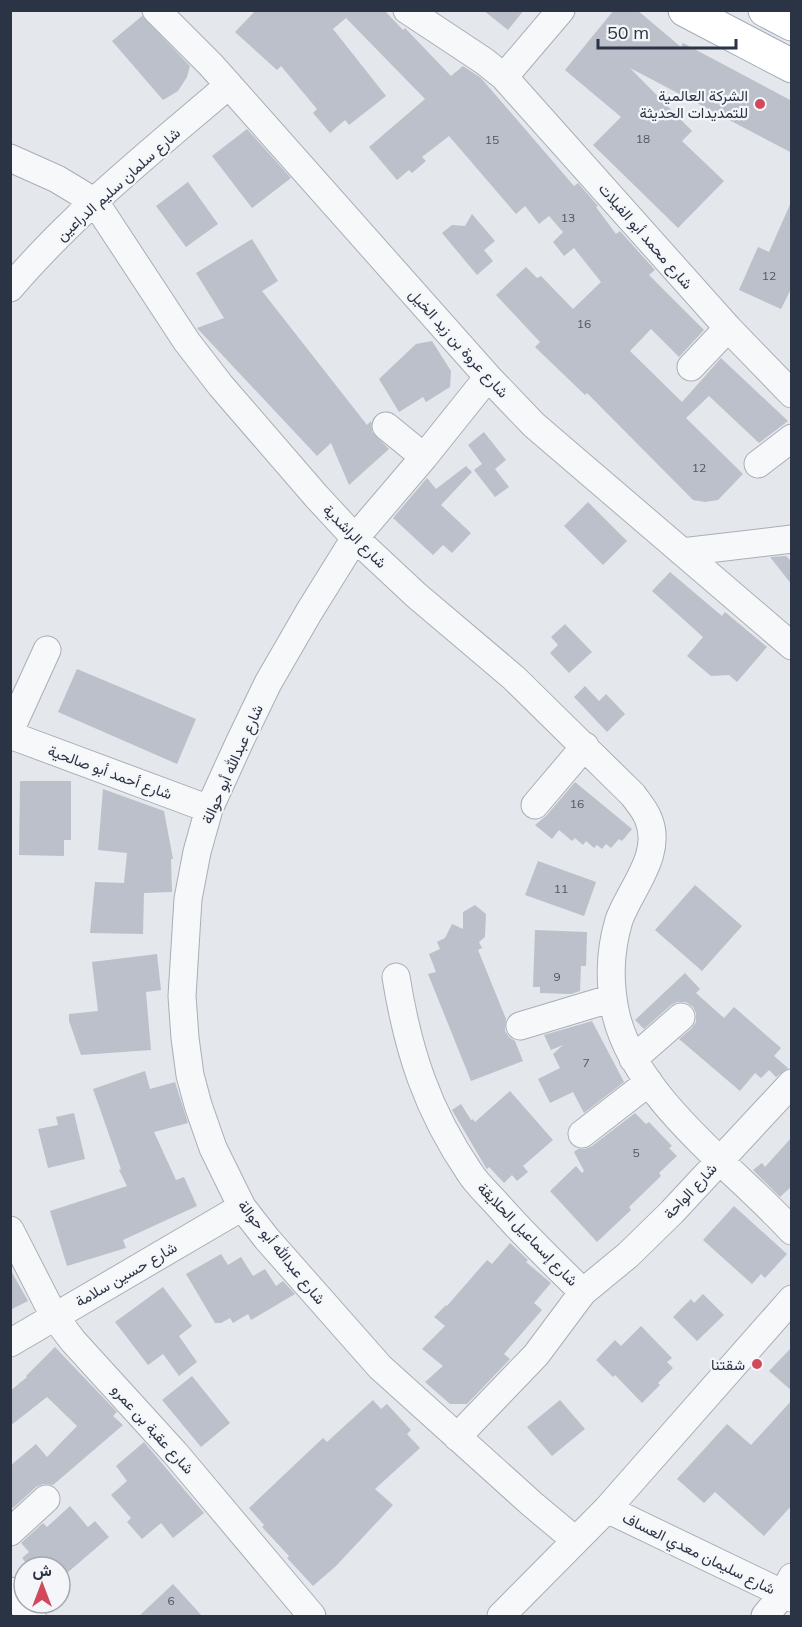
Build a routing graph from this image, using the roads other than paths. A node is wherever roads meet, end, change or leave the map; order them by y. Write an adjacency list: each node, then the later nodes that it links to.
1 (156, 10): 9 (street, شارع عروة بن زيد الخيل)
2 (407, 10): 8 (street, شارع محمد أبو الفيلات)
3 (561, 10): 8 (street)
4 (685, 10): 7 (main road)
5 (765, 10): 6 (main road)
6 (792, 24)
7 (792, 66)
8 (504, 77): 13 (street, شارع محمد أبو الفيلات)
9 (229, 85): 11 (street, شارع سلمان سليم الدراعين); 15 (street, شارع عروة بن زيد الخيل)
10 (10, 158): 11 (street)
11 (95, 202): 12 (street, شارع سلمان سليم الدراعين); 21 (street, شارع الراشدية)
12 (10, 288)
13 (728, 328): 14 (street); 16 (street, شارع محمد أبو الفيلات)
14 (691, 367)
15 (488, 377): 19 (street, شارع عبدالله أبو حوالة); 23 (street, شارع عروة بن زيد الخيل)
16 (787, 378)
17 (387, 426): 19 (street)
18 (792, 438): 20 (street)
19 (424, 457): 21 (street, شارع عبدالله أبو حوالة)
20 (758, 464)
21 (355, 538): 27 (street, شارع الراشدية); 29 (street, شارع عبدالله أبو حوالة)
22 (792, 538): 23 (street)
23 (682, 552): 24 (street, شارع عروة بن زيد الخيل)
24 (792, 646)
25 (46, 650): 26 (street)
26 (10, 733): 29 (street, شارع أحمد أبو صالحية)
27 (585, 746): 28 (street); 30 (street, شارع الراشدية)
28 (535, 805)
29 (209, 809): 40 (street, شارع عبدالله أبو حوالة)
30 (652, 833): 32 (street, شارع الواحة)
31 (396, 977): 43 (street, شارع إسماعيل الحلايقة)
32 (613, 998): 34 (street); 35 (street, شارع الواحة)
33 (681, 1017): 35 (street)
34 (520, 1026)
35 (633, 1059): 36 (street, شارع الواحة)
36 (650, 1082): 38 (street); 39 (street, شارع الواحة)
37 (792, 1083): 39 (street)
38 (582, 1134)
39 (719, 1160): 42 (street); 43 (street, شارع الواحة)
40 (242, 1206): 45 (street, شارع حسين سلامة); 47 (street, شارع عبدالله أبو حوالة)
41 (10, 1230): 45 (street, شارع عقبة بن عمرو)
42 (792, 1232)
43 (583, 1292): 47 (street, شارع الواحة)
44 (792, 1299): 49 (street)
45 (54, 1316): 46 (street, شارع حسين سلامة); 55 (street, شارع عقبة بن عمرو)
46 (10, 1343)
47 (457, 1437): 51 (street, شارع عبدالله أبو حوالة)
48 (46, 1499): 50 (street)
49 (607, 1509): 51 (street); 52 (street, شارع سليمان معدي العساف)
50 (10, 1532)
51 (575, 1540): 56 (street)
52 (789, 1590): 57 (street)
53 (10, 1592): 54 (street)
54 (32, 1617)
55 (312, 1617)
56 (501, 1617)
57 (765, 1617)

